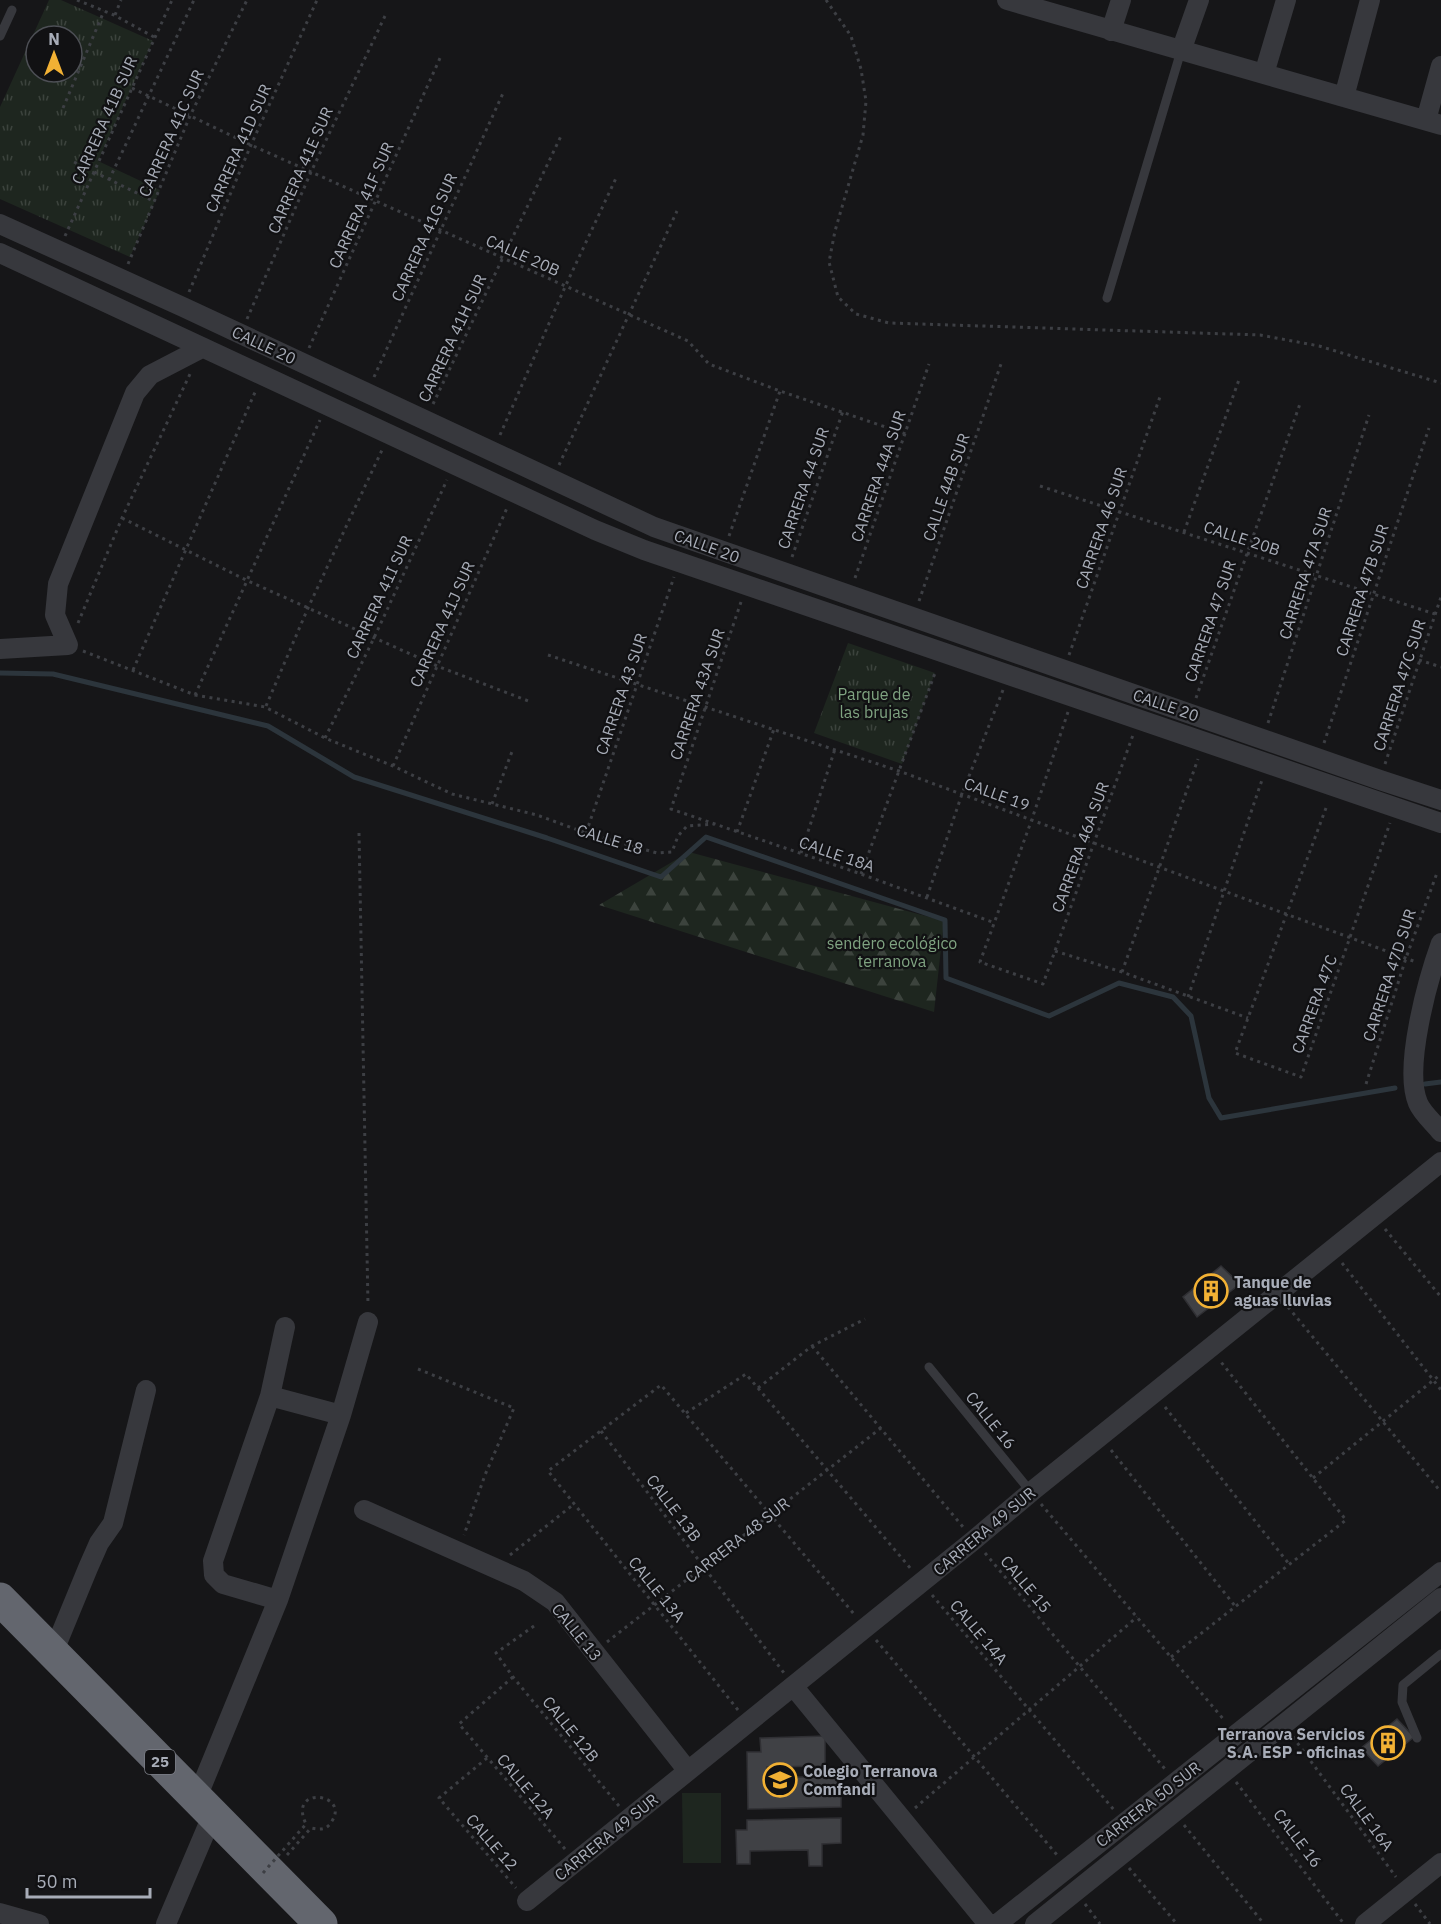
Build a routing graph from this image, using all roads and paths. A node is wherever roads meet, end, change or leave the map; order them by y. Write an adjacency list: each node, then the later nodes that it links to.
1 (77, 0): 15 (path)
2 (121, 0): 16 (path)
3 (172, 0): 20 (path, CARRERA 41B SUR)
4 (194, 0): 27 (path)
5 (246, 0): 30 (path, CARRERA 41C SUR)
6 (317, 0): 33 (path, CARRERA 41D SUR)
7 (826, 0): 59 (path)
8 (1007, 0): 13 (street)
9 (1121, 0): 18 (street)
10 (1199, 0): 21 (street)
11 (1287, 0): 24 (street)
12 (1370, 0): 28 (street)
13 (1037, 4): 18 (street)
14 (12, 10): 19 (lane)
15 (104, 11): 16 (path); 29 (path)
16 (114, 15): 20 (path)
17 (385, 16): 36 (path, CARRERA 41E SUR)
18 (1111, 31): 21 (street)
19 (0, 36)
20 (154, 37): 25 (path, CARRERA 41B SUR)
21 (1181, 51): 24 (street); 49 (lane)
22 (441, 56): 40 (path, CARRERA 41F SUR)
23 (1441, 66): 31 (street)
24 (1264, 74): 28 (street)
25 (132, 88): 27 (path, CALLE 20B); 35 (path, CARRERA 41B SUR)
26 (504, 91): 43 (path, CARRERA 41G SUR)
27 (150, 96): 30 (path, CALLE 20B); 38 (path)
28 (1344, 97): 31 (street)
29 (63, 108)
30 (190, 116): 33 (path, CALLE 20B); 39 (path, CARRERA 41C SUR)
31 (1433, 122)
32 (561, 136): 46 (path, CARRERA 41H SUR)
33 (251, 145): 36 (path, CALLE 20B); 50 (path, CARRERA 41D SUR)
34 (74, 162): 35 (path)
35 (93, 171): 38 (path); 44 (path, CARRERA 41B SUR)
36 (311, 172): 40 (path, CALLE 20B); 52 (path, CARRERA 41E SUR)
37 (617, 176): 48 (path)
38 (109, 180): 39 (path)
39 (153, 201): 47 (path, CARRERA 41C SUR)
40 (376, 202): 43 (path, CALLE 20B); 54 (path, CARRERA 41F SUR)
41 (677, 211): 51 (path)
42 (0, 224): 44 (street, CALLE 20)
43 (441, 231): 46 (path, CALLE 20B); 61 (path, CARRERA 41G SUR)
44 (58, 250): 47 (street, CALLE 20)
45 (0, 253): 53 (street, CALLE 20)
46 (502, 259): 48 (path, CALLE 20B); 67 (path, CARRERA 41H SUR)
47 (122, 279): 50 (street, CALLE 20)
48 (565, 287): 51 (path, CALLE 20B); 71 (path)
49 (1107, 298)
50 (183, 307): 52 (street, CALLE 20)
51 (630, 316): 60 (path, CALLE 20B); 73 (path)
52 (241, 334): 54 (street, CALLE 20)
53 (202, 348): 57 (street, CALLE 20); 77 (path); 94 (street)
54 (302, 363): 61 (street, CALLE 20)
55 (930, 364): 69 (path, CARRERA 44A SUR)
56 (1001, 364): 92 (path, CALLE 44B SUR)
57 (263, 375): 64 (street, CALLE 20); 79 (path)
58 (1240, 377): 78 (path)
59 (1441, 383)
60 (780, 391): 65 (path, CALLE 20B); 80 (path)
61 (367, 392): 67 (street, CALLE 20)
62 (1161, 394): 76 (path, CARRERA 46 SUR)
63 (1300, 401): 81 (path, CARRERA 47 SUR)
64 (328, 405): 70 (street, CALLE 20); 85 (path)
65 (843, 411): 69 (path, CALLE 20B); 83 (path, CARRERA 44 SUR)
66 (1369, 415): 84 (path, CARRERA 47A SUR)
67 (426, 420): 71 (street, CALLE 20)
68 (1429, 428): 87 (path, CARRERA 47B SUR)
69 (906, 434): 88 (path, CARRERA 44A SUR)
70 (389, 435): 72 (street, CALLE 20); 90 (path)
71 (493, 450): 73 (street, CALLE 20)
72 (453, 465): 75 (street, CALLE 20); 93 (path, CARRERA 41I SUR)
73 (552, 479): 80 (street, CALLE 20)
74 (1040, 486): 76 (path, CALLE 20B)
75 (513, 492): 82 (street, CALLE 20); 98 (path, CARRERA 41J SUR)
76 (1119, 512): 78 (path, CALLE 20B); 101 (path, CARRERA 46 SUR)
77 (122, 518): 79 (path); 94 (path)
78 (1184, 532): 81 (path, CALLE 20B)
79 (187, 549): 85 (path); 100 (path)
80 (723, 552): 83 (street, CALLE 20)
81 (1247, 553): 84 (path, CALLE 20B); 110 (path, CARRERA 47 SUR)
82 (678, 563): 86 (street, CALLE 20); 104 (path, CARRERA 43 SUR)
83 (786, 574): 88 (street, CALLE 20)
84 (1317, 575): 87 (path, CALLE 20B); 114 (path, CARRERA 47A SUR)
85 (246, 579): 90 (path); 105 (path)
86 (747, 586): 103 (street, CALLE 20); 108 (path, CARRERA 43A SUR)
87 (1374, 594): 91 (path, CALLE 20B); 118 (path, CARRERA 47B SUR)
88 (848, 595): 92 (street, CALLE 20)
89 (1441, 597): 91 (path, CARRERA 47C SUR)
90 (308, 608): 93 (path); 109 (path)
91 (1436, 614): 97 (path, CARRERA 47C SUR)
92 (913, 618): 101 (street, CALLE 20)
93 (374, 638): 98 (path); 113 (path, CARRERA 41I SUR)
94 (68, 645): 95 (street); 100 (path, CALLE 18)
95 (0, 649)
96 (548, 655): 104 (path, CALLE 19)
97 (1419, 660): 99 (path); 122 (path, CARRERA 47C SUR)
98 (437, 666): 107 (path); 120 (path, CARRERA 41J SUR)
99 (1441, 667)
100 (134, 670): 105 (path, CALLE 18)
101 (1064, 670): 110 (street, CALLE 20)
102 (935, 673): 121 (path)
103 (1008, 674): 106 (street, CALLE 20); 123 (path)
104 (637, 685): 108 (path, CALLE 19); 134 (path, CARRERA 43 SUR)
105 (195, 695): 109 (path, CALLE 18)
106 (1073, 696): 111 (street, CALLE 20); 129 (path)
107 (531, 702)
108 (706, 706): 112 (path, CALLE 19); 128 (path, CARRERA 43A SUR)
109 (265, 707): 113 (path, CALLE 18)
110 (1191, 714): 114 (street, CALLE 20)
111 (1138, 719): 115 (street, CALLE 20); 135 (path, CARRERA 46A SUR)
112 (774, 729): 117 (path, CALLE 19); 132 (path)
113 (325, 738): 120 (path, CALLE 18)
114 (1263, 739): 118 (street, CALLE 20)
115 (1204, 741): 119 (street, CALLE 20); 137 (path)
116 (513, 749): 125 (path)
117 (835, 749): 121 (path, CALLE 19); 136 (path)
118 (1319, 759): 122 (street, CALLE 20)
119 (1268, 763): 126 (street, CALLE 20); 140 (path)
120 (393, 766): 125 (path, CALLE 18)
121 (899, 771): 123 (path, CALLE 19); 139 (path)
122 (1380, 780): 124 (street, CALLE 20)
123 (962, 794): 129 (path, CALLE 19); 141 (path)
124 (1441, 800)
125 (492, 804): 134 (path, CALLE 18)
126 (1396, 807): 130 (street, CALLE 20); 144 (path)
127 (1326, 808): 142 (path)
128 (671, 809): 131 (path, CALLE 18A)
129 (1032, 819): 135 (path, CALLE 19); 143 (path)
130 (1441, 823)
131 (715, 824): 132 (path, CALLE 18A); 134 (path, CALLE 18)
132 (736, 832): 136 (path, CALLE 18A)
133 (359, 833): 160 (path)
134 (586, 833)
135 (1094, 843): 137 (path, CALLE 19); 146 (path, CARRERA 46A SUR)
136 (801, 854): 139 (path, CALLE 18A)
137 (1158, 866): 140 (path, CALLE 19); 149 (path)
138 (1437, 873): 147 (path, CARRERA 47D SUR)
139 (861, 874): 141 (path, CALLE 18A)
140 (1224, 892): 142 (path, CALLE 19); 150 (path)
141 (927, 897): 143 (path, CALLE 18A)
142 (1286, 915): 144 (path, CALLE 19); 151 (path)
143 (995, 923): 146 (path, CARRERA 46A SUR)
144 (1350, 938): 147 (path, CALLE 19); 151 (path, CARRERA 47C)
145 (1441, 943): 148 (street)
146 (1055, 951): 149 (path)
147 (1406, 958): 148 (path, CALLE 19); 152 (path, CARRERA 47D SUR)
148 (1432, 968): 153 (street)
149 (1122, 972): 150 (path)
150 (1188, 997): 151 (path)
151 (1248, 1018)
152 (1366, 1084)
153 (1441, 1132)
154 (1441, 1162): 155 (street, CARRERA 49 SUR)
155 (1375, 1215): 156 (street, CARRERA 49 SUR); 158 (path)
156 (1332, 1250): 157 (street, CARRERA 49 SUR); 167 (path)
157 (1277, 1294): 163 (street, CARRERA 49 SUR); 176 (path)
158 (1441, 1297)
159 (865, 1319): 162 (path)
160 (368, 1322): 175 (street)
161 (285, 1327): 173 (street)
162 (812, 1346): 169 (path); 177 (path, CALLE 15)
163 (1210, 1348): 172 (street, CARRERA 49 SUR); 181 (path)
164 (929, 1367): 182 (lane, CALLE 16)
165 (418, 1369): 187 (path)
166 (1441, 1374): 167 (path)
167 (1434, 1380): 171 (path); 176 (path)
168 (662, 1385): 178 (path)
169 (758, 1388): 174 (path, CALLE 14A); 180 (path, CALLE 14A)
170 (146, 1390): 201 (street)
171 (1441, 1390)
172 (1154, 1394): 179 (street, CARRERA 49 SUR); 188 (path)
173 (270, 1396): 175 (street); 195 (street)
174 (685, 1413)
175 (341, 1415): 195 (street)
176 (1382, 1421): 181 (path); 183 (path)
177 (881, 1428): 180 (path, CARRERA 48 SUR); 186 (path, CALLE 15)
178 (601, 1431): 184 (path, CALLE 13A); 189 (path, CALLE 13B)
179 (1101, 1437): 182 (street, CARRERA 49 SUR); 197 (path)
180 (827, 1470): 189 (path, CARRERA 48 SUR); 192 (path, CALLE 14A)
181 (1312, 1478): 188 (path)
182 (1031, 1492): 186 (street, CARRERA 49 SUR); 198 (path)
183 (1441, 1492)
184 (574, 1504): 190 (path); 196 (path, CALLE 13A)
185 (364, 1510): 187 (street, CALLE 13)
186 (974, 1540): 192 (street, CARRERA 49 SUR); 204 (path, CALLE 15)
187 (458, 1551): 190 (street, CALLE 13)
188 (1289, 1564): 197 (path)
189 (704, 1566): 196 (path, CARRERA 48 SUR); 206 (path, CALLE 13B)
190 (494, 1567): 200 (street, CALLE 13)
191 (1440, 1574): 210 (street, CARRERA 50 SUR)
192 (922, 1582): 206 (street, CARRERA 49 SUR); 207 (path, CALLE 14A)
193 (1441, 1598): 209 (street, CARRERA 50 SUR)
194 (0, 1599): 201 (highway, 25)
195 (278, 1600): 216 (street)
196 (654, 1605): 200 (path, CARRERA 48 SUR); 208 (path, CALLE 13A)
197 (1235, 1606): 203 (path)
198 (1137, 1617): 203 (path); 204 (path)
199 (534, 1626): 205 (path, CALLE 12B)
200 (594, 1652): 214 (street, CALLE 13)
201 (53, 1653): 216 (highway, 25)
202 (1441, 1654): 211 (lane)
203 (1171, 1657): 210 (path)
204 (1079, 1666): 207 (path); 215 (path, CALLE 15)
205 (513, 1677): 212 (path, CALLE 12A); 218 (path, CALLE 12B)
206 (794, 1686): 208 (street, CARRERA 49 SUR); 219 (street)
207 (1029, 1709): 219 (path); 220 (path, CALLE 14A)
208 (748, 1722): 214 (street, CARRERA 49 SUR)
209 (1284, 1724): 213 (street, CARRERA 50 SUR); 225 (path, CALLE 16A)
210 (1236, 1734): 215 (street, CARRERA 50 SUR)
211 (1417, 1738)
212 (487, 1758): 222 (path, CALLE 12A); 227 (path, CALLE 12)
213 (1227, 1770): 217 (street, CARRERA 50 SUR); 238 (path, CALLE 16)
214 (688, 1771): 218 (street, CARRERA 49 SUR)
215 (1176, 1782): 220 (street, CARRERA 50 SUR)
216 (204, 1808): 224 (highway, 25); 230 (street)
217 (1174, 1812): 221 (street, CARRERA 50 SUR); 237 (path)
218 (629, 1818): 222 (street, CARRERA 49 SUR)
219 (902, 1819): 232 (street)
220 (1124, 1822): 233 (street, CARRERA 50 SUR)
221 (1119, 1856): 226 (street, CARRERA 50 SUR); 236 (path)
222 (575, 1862): 227 (street, CARRERA 49 SUR)
223 (1441, 1863): 225 (street)
224 (267, 1873): 224 (path, bridge); 231 (highway, 25)
225 (1406, 1891): 239 (street); 240 (path, CALLE 16A)
226 (1075, 1892): 234 (street, CARRERA 50 SUR); 235 (path)
227 (527, 1901)
228 (0, 1913): 229 (street)
229 (39, 1924)
230 (166, 1924)
231 (321, 1924)
232 (988, 1924)
233 (996, 1924)
234 (1035, 1924)
235 (1100, 1924)
236 (1176, 1924)
237 (1264, 1924)
238 (1344, 1924)
239 (1365, 1924)
240 (1430, 1924)

